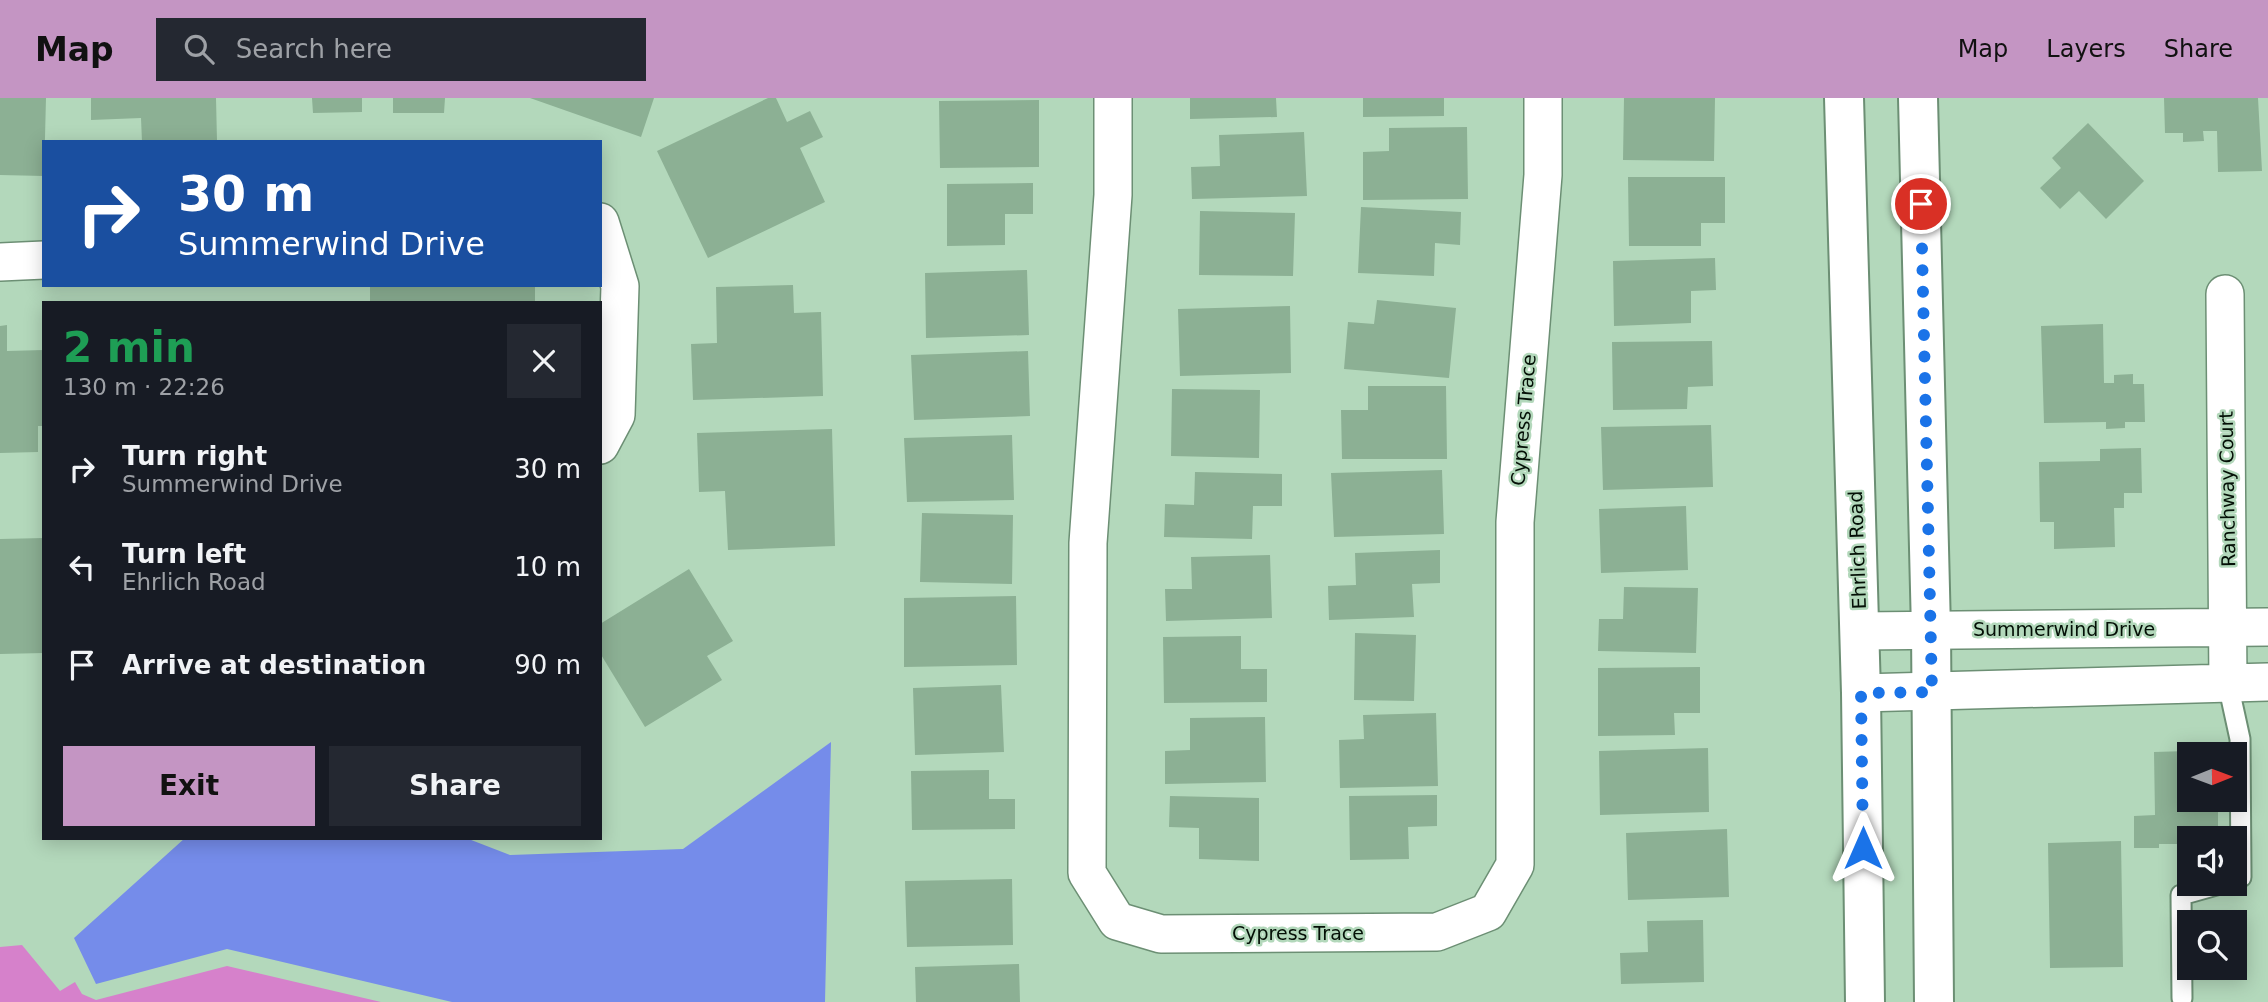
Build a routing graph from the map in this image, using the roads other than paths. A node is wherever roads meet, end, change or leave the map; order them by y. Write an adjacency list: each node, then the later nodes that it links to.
1 (1113, 98): 2 (street, Cypress Trace)
2 (1543, 98)
3 (1844, 98): 13 (main road, Ehrlich Road)
4 (1918, 98): 12 (main road)
5 (602, 228): 9 (street)
6 (42, 261): 7 (street)
7 (0, 262)
8 (2225, 294): 11 (street, Ranchway Court)
9 (602, 441)
10 (2268, 627): 11 (street, Summerwind Drive)
11 (2228, 628): 12 (street, Summerwind Drive); 15 (street, Ranchway Court)
12 (1931, 630): 13 (street, Summerwind Drive); 16 (main road)
13 (1860, 631): 17 (main road, Ehrlich Road)
14 (2268, 682): 15 (street)
15 (2228, 684): 16 (street); 18 (lane)
16 (1932, 692): 17 (street); 22 (main road)
17 (1861, 693): 21 (main road, Ehrlich Road)
18 (2241, 826)
19 (2181, 896): 20 (lane)
20 (2182, 998)
21 (1865, 1002)
22 (1934, 1002)

